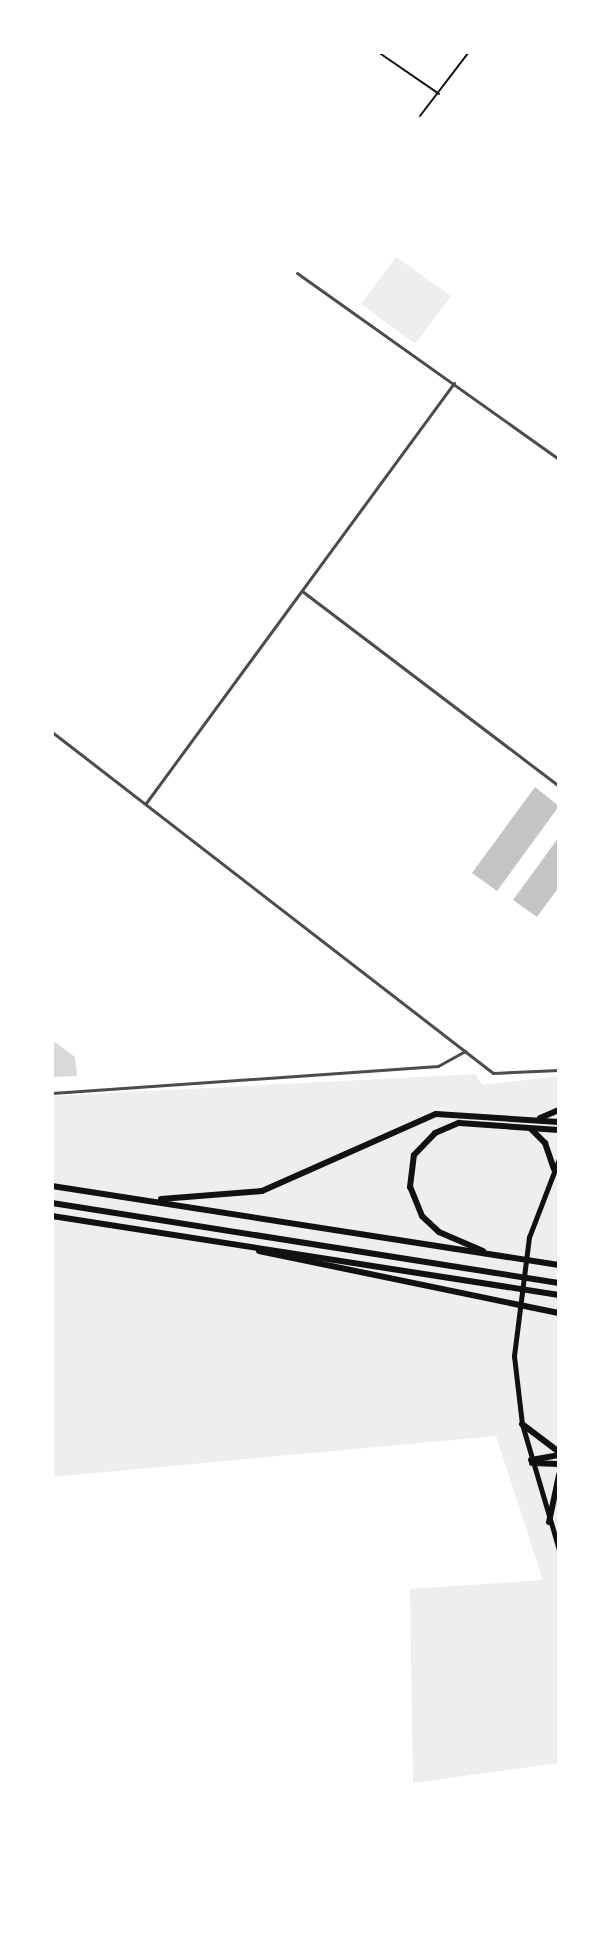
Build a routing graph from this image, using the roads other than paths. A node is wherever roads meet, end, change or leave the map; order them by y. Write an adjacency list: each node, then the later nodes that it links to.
1 (297, 273): 2 (street)
2 (454, 383): 3 (street); 4 (street)
3 (559, 459)
4 (302, 591): 6 (street); 7 (street)
5 (52, 732): 7 (street)
6 (559, 786)
7 (146, 803): 8 (street)
8 (465, 1051): 9 (street); 10 (street)
9 (559, 1070)
10 (52, 1093)
11 (559, 1110): 12 (highway)
12 (536, 1119): 13 (highway); 19 (highway)
13 (559, 1122)
14 (528, 1127): 15 (highway); 17 (highway); 23 (highway)
15 (559, 1130)
16 (559, 1159): 17 (main road)
17 (554, 1169): 28 (main road)
18 (52, 1186): 19 (highway)
19 (137, 1198): 23 (highway)
20 (52, 1203): 25 (highway)
21 (52, 1216): 22 (highway)
22 (244, 1246): 26 (highway); 27 (highway)
23 (501, 1256): 24 (highway)
24 (559, 1265)
25 (559, 1283)
26 (559, 1295)
27 (559, 1313)
28 (522, 1424): 29 (highway); 30 (main road)
29 (559, 1453): 30 (highway)
30 (531, 1462): 31 (highway); 33 (main road)
31 (559, 1464)
32 (559, 1475): 33 (highway)
33 (549, 1522): 34 (main road)
34 (559, 1550)

